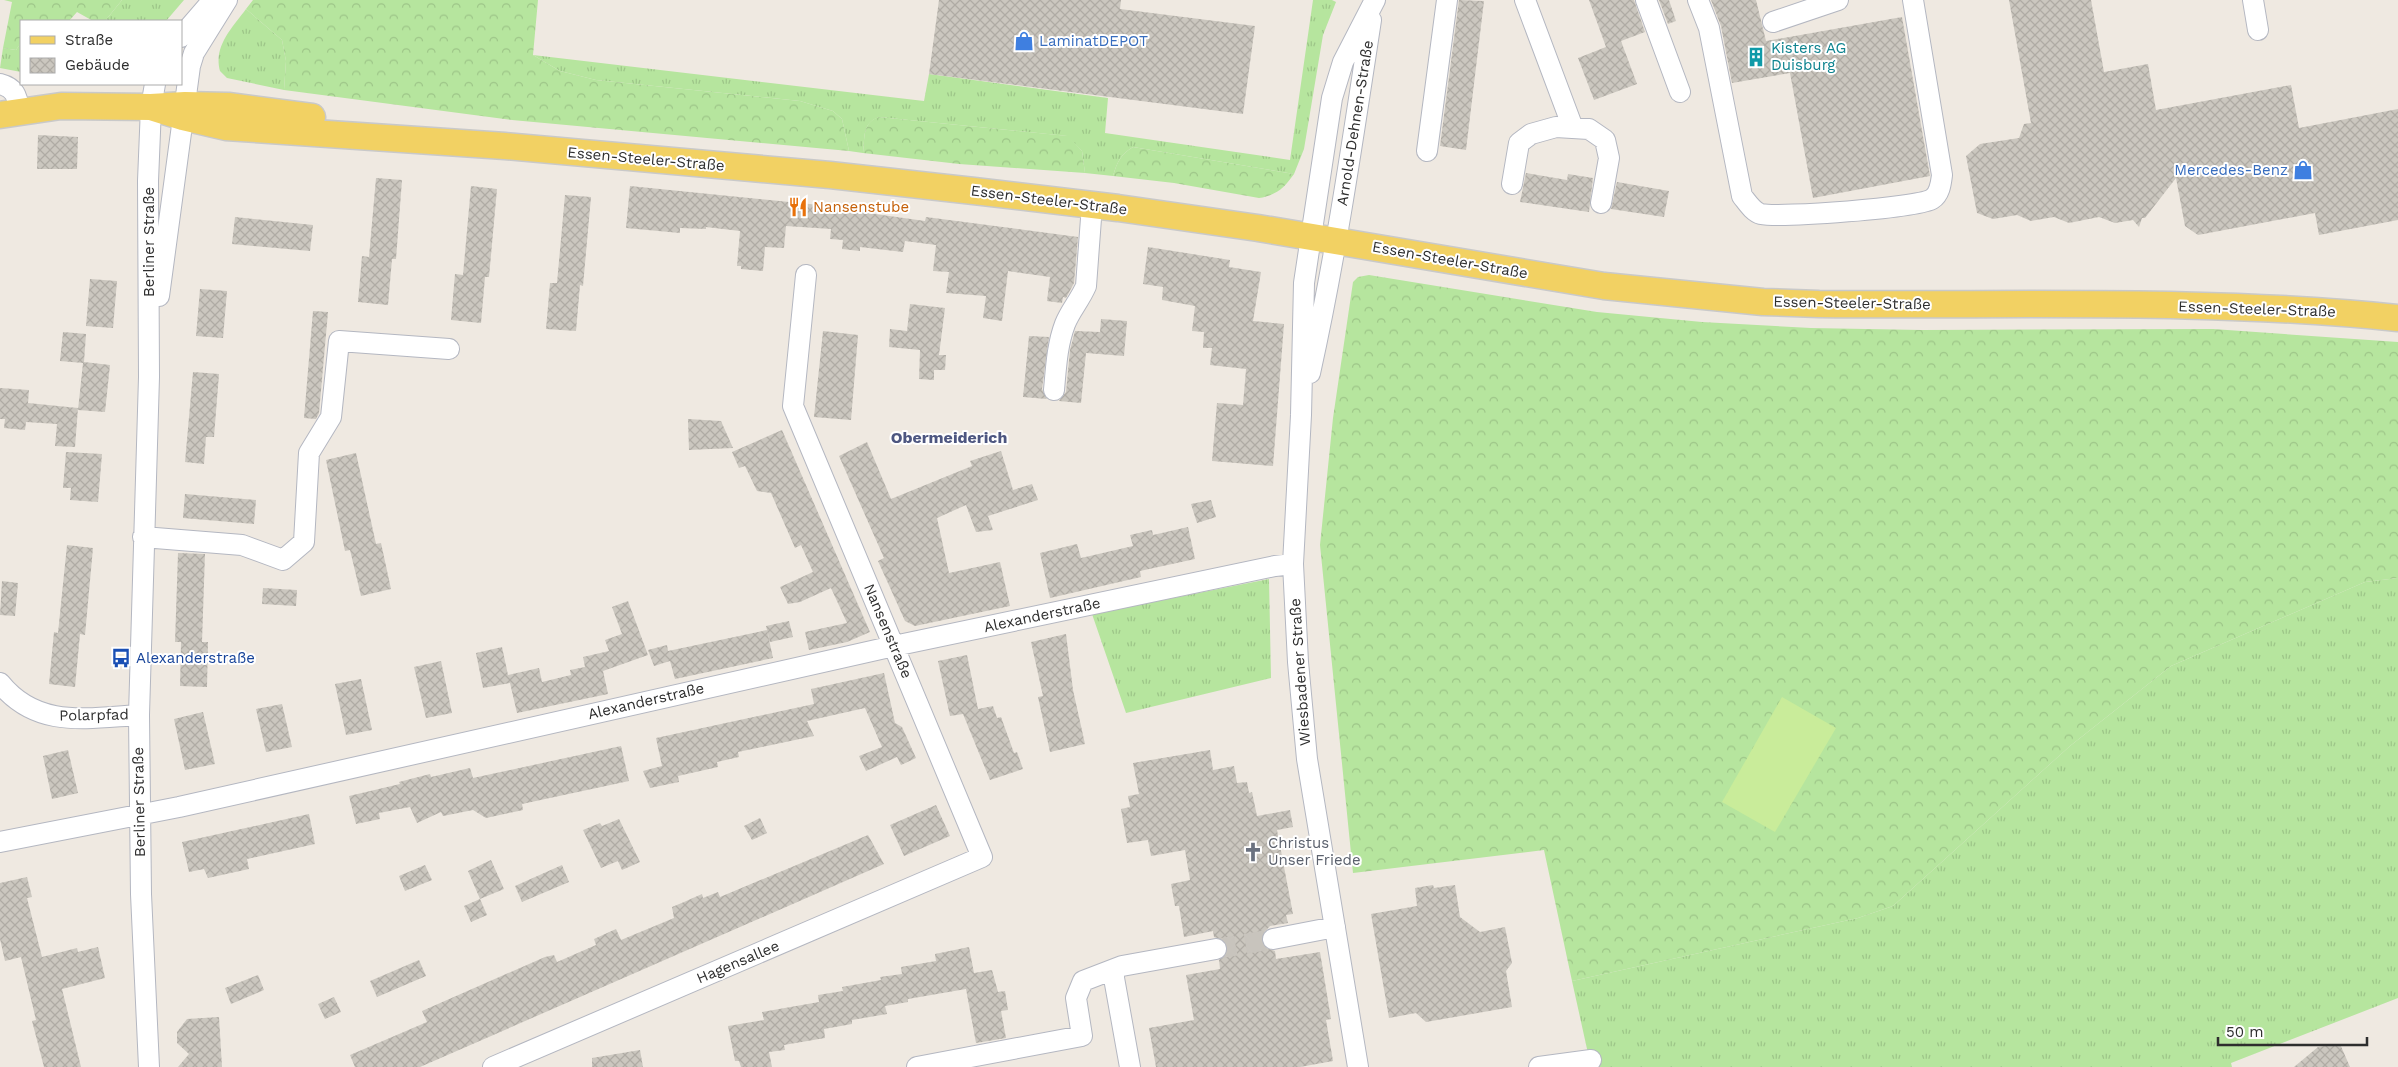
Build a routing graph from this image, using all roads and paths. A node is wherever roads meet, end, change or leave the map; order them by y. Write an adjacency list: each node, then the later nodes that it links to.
1 (212, 0): 13 (street)
2 (227, 0): 17 (street, Berliner Straße)
3 (1447, 0): 20 (street)
4 (1525, 0): 19 (street)
5 (1646, 0): 15 (street)
6 (1698, 0): 8 (street)
7 (1838, 0): 11 (street)
8 (1913, 0)
9 (2253, 0): 12 (street)
10 (1371, 2): 24 (street, Arnold-Dehnen-Straße); 25 (street, Arnold-Dehnen-Straße)
11 (1773, 22)
12 (2258, 30)
13 (182, 36)
14 (0, 84): 18 (street, Essen-Steeler-Straße)
15 (1680, 92)
16 (153, 95): 17 (main road, Essen-Steeler-Straße); 18 (main road, Essen-Steeler-Straße); 29 (street, Berliner Straße)
17 (184, 111): 23 (main road, Essen-Steeler-Straße); 29 (street, Berliner Straße)
18 (10, 114)
19 (1573, 128): 21 (street); 22 (street)
20 (1427, 151)
21 (1512, 184)
22 (1601, 203)
23 (1092, 205): 24 (main road, Essen-Steeler-Straße); 30 (street)
24 (1311, 236): 25 (main road, Essen-Steeler-Straße); 31 (street, Wiesbadener Straße)
25 (1337, 240): 27 (main road, Essen-Steeler-Straße); 31 (street, Wiesbadener Straße)
26 (806, 275): 34 (street, Nansenstraße)
27 (2398, 318)
28 (449, 349): 32 (street)
29 (149, 377): 32 (street, Berliner Straße)
30 (1054, 390)
31 (1301, 415): 33 (street, Wiesbadener Straße)
32 (143, 537): 36 (street, Berliner Straße)
33 (1293, 564): 34 (street, Alexanderstraße); 40 (street, Wiesbadener Straße)
34 (894, 646): 37 (street, Alexanderstraße); 39 (street, Nansenstraße)
35 (0, 683): 36 (street, Polarpfad)
36 (139, 715): 37 (street, Berliner Straße)
37 (139, 814): 38 (street, Alexanderstraße); 45 (street, Berliner Straße)
38 (0, 842)
39 (982, 857): 46 (street, Hagensallee)
40 (1335, 927): 41 (street); 49 (street, Wiesbadener Straße)
41 (1273, 939)
42 (1216, 949): 43 (street)
43 (1114, 970): 47 (street); 48 (street)
44 (1591, 1060): 50 (street)
45 (149, 1067)
46 (493, 1067)
47 (918, 1067)
48 (1130, 1067)
49 (1358, 1067)
50 (1539, 1067)

